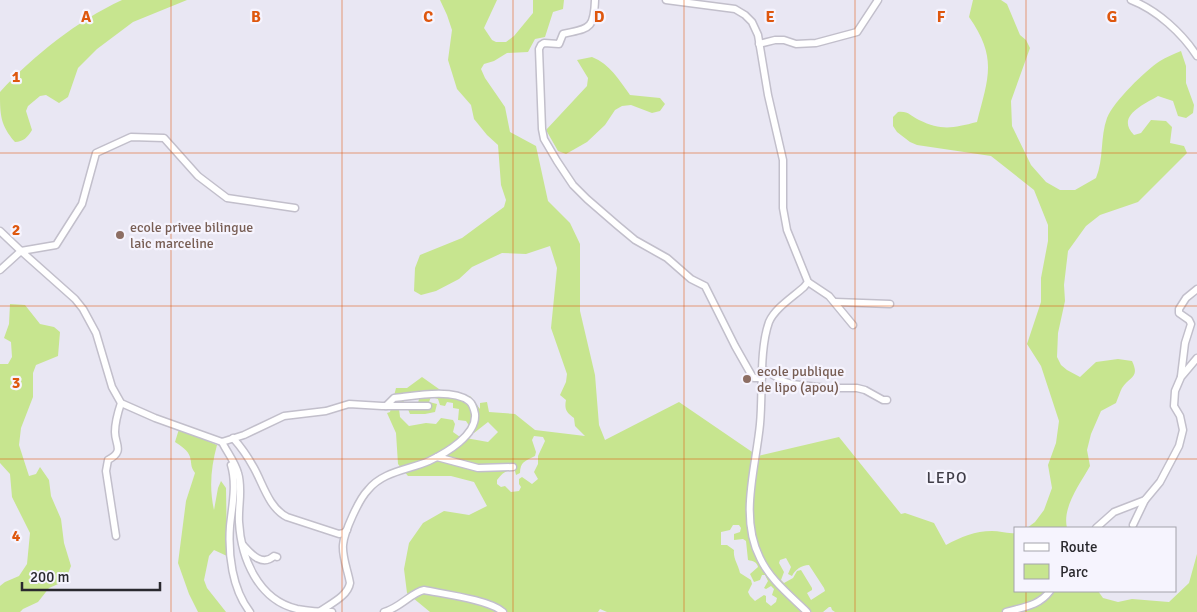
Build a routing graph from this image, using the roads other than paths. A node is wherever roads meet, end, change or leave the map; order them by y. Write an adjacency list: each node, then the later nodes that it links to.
1 (595, 0): 19 (street)
2 (666, 0): 5 (street)
3 (878, 0): 5 (street)
4 (1131, 0): 6 (street)
5 (759, 44): 11 (street)
6 (1197, 56)
7 (295, 208): 9 (street)
8 (0, 231): 9 (street)
9 (21, 252): 10 (street); 21 (street)
10 (0, 270)
11 (808, 282): 13 (street); 17 (street)
12 (1197, 289): 18 (street)
13 (835, 302): 14 (street); 15 (street)
14 (890, 304)
15 (852, 325)
16 (1197, 358): 18 (street)
17 (763, 369): 19 (street); 20 (street)
18 (1181, 377): 29 (street)
19 (762, 378): 42 (street)
20 (887, 400)
21 (120, 403): 25 (street); 33 (street)
22 (386, 406): 23 (street); 24 (street); 27 (street)
23 (428, 406)
24 (233, 438): 25 (street); 32 (street)
25 (222, 442): 26 (street)
26 (228, 454): 34 (street); 37 (street)
27 (437, 457): 28 (street); 32 (street)
28 (513, 467)
29 (1146, 500): 30 (street); 31 (street)
30 (1133, 525)
31 (1097, 527)
32 (348, 529): 38 (street)
33 (116, 536)
34 (242, 544): 35 (street); 38 (street)
35 (277, 556)
36 (1049, 592): 43 (street)
37 (250, 612)
38 (319, 612): 39 (street)
39 (332, 612)
40 (384, 612): 41 (street)
41 (503, 612)
42 (807, 612)
43 (1006, 612)

